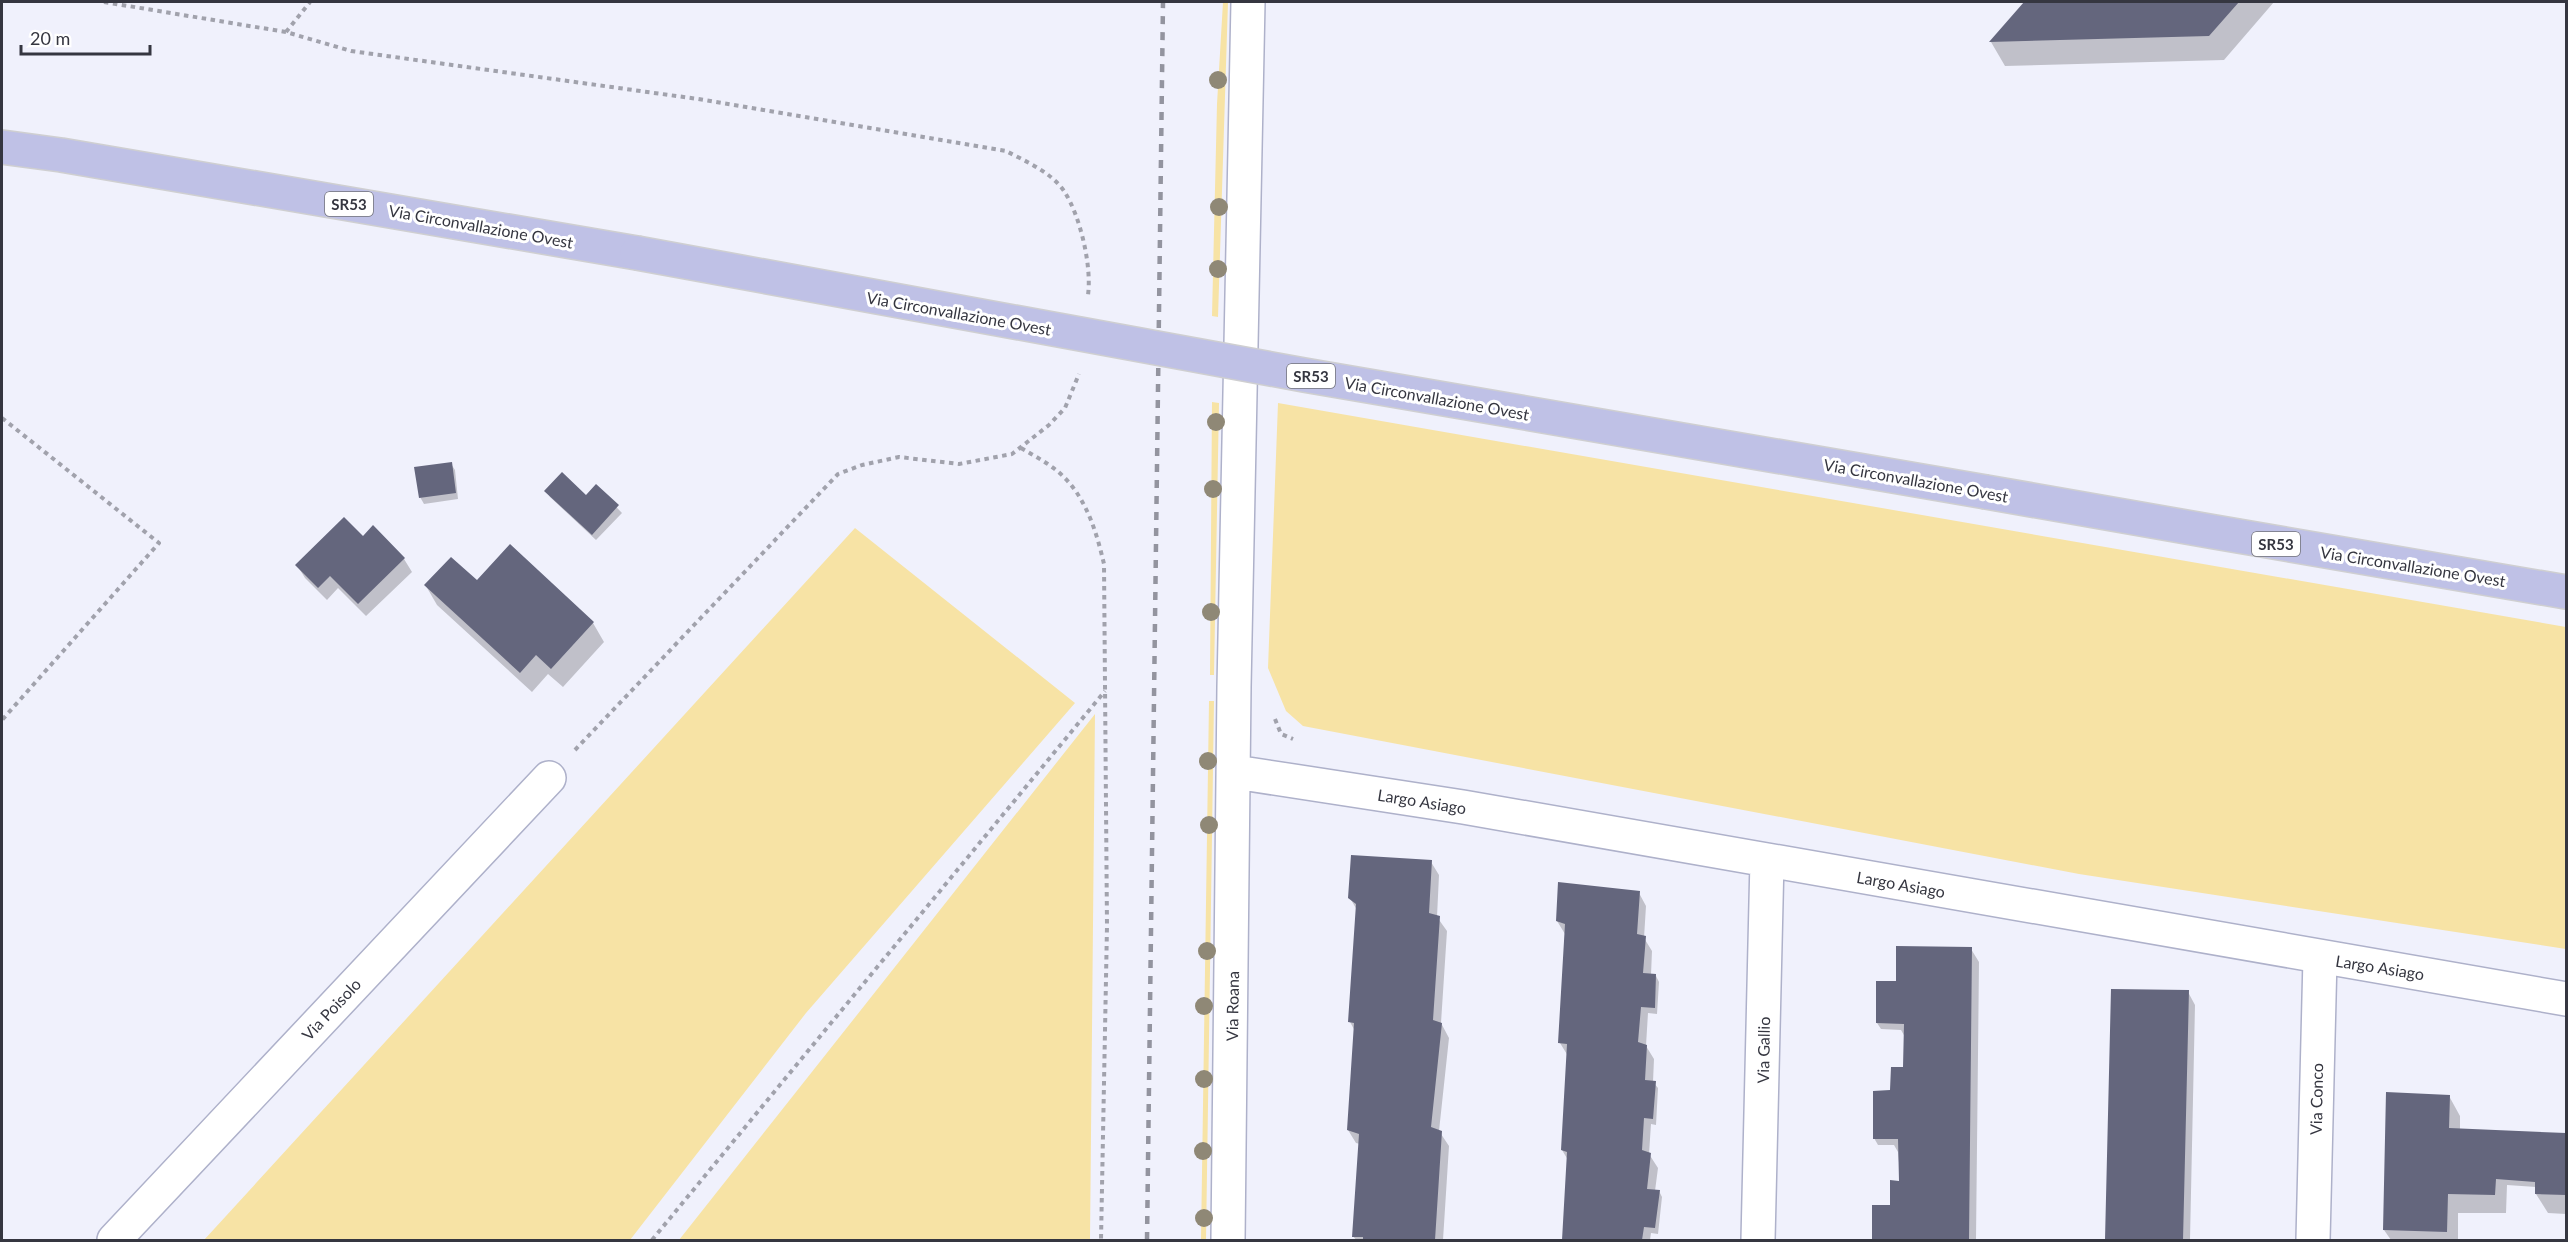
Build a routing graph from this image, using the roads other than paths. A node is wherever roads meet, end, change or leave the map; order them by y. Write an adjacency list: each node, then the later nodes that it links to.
1 (1248, 2): 6 (street, Via Roana)
2 (2, 137): 4 (main road, Via Circonvallazione Ovest / SR53)
3 (2, 147): 4 (main road, Via Circonvallazione Ovest / SR53)
4 (61, 155): 5 (main road, Via Circonvallazione Ovest / SR53, bridge)
5 (2566, 592)
6 (1235, 772): 8 (street, Largo Asiago); 12 (street, Via Roana)
7 (549, 778): 11 (street, Via Poisolo)
8 (1767, 860): 9 (street, Largo Asiago); 13 (street, Via Gallio)
9 (2320, 958): 10 (street, Largo Asiago); 14 (street, Via Conco)
10 (2566, 999)
11 (114, 1240)
12 (1228, 1240)
13 (1758, 1240)
14 (2313, 1240)

